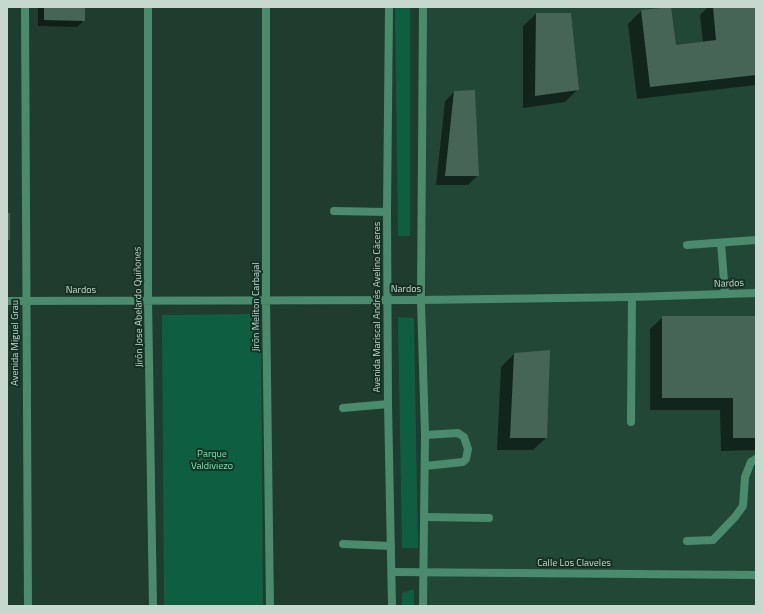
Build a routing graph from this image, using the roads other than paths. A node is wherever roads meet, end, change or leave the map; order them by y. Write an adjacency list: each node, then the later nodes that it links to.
1 (25, 7): 18 (street, Avenida Miguel Grau)
2 (148, 7): 14 (street, Jirón Jose Abelardo Quiñones)
3 (266, 7): 15 (street, Jirón Meliton Carbajal)
4 (389, 7): 7 (street, Avenida Mariscal Andrés Avelino Cáceres)
5 (423, 7): 17 (street)
6 (334, 210): 7 (street)
7 (387, 212): 16 (street, Avenida Mariscal Andrés Avelino Cáceres)
8 (756, 240): 9 (street)
9 (720, 242): 10 (street); 12 (street)
10 (686, 245)
11 (756, 293): 12 (street, Nardos)
12 (725, 294): 13 (street, Nardos)
13 (632, 297): 17 (street, Nardos); 22 (street)
14 (148, 300): 15 (street, Nardos); 18 (street, Nardos); 35 (street, Jirón Jose Abelardo Quiñones)
15 (266, 300): 16 (street, Nardos); 36 (street, Jirón Meliton Carbajal)
16 (388, 300): 17 (street, Nardos); 20 (street, Avenida Mariscal Andrés Avelino Cáceres)
17 (421, 300): 23 (street)
18 (26, 301): 19 (street, Nardos); 34 (street, Avenida Miguel Grau)
19 (7, 302)
20 (388, 404): 21 (street); 30 (street, Avenida Mariscal Andrés Avelino Cáceres)
21 (343, 408)
22 (631, 422)
23 (425, 435): 25 (street); 25 (street)
24 (756, 459): 28 (street)
25 (425, 466): 26 (street)
26 (425, 517): 27 (street); 32 (street)
27 (489, 518)
28 (688, 541)
29 (343, 544): 30 (street)
30 (390, 546): 31 (street, Avenida Mariscal Andrés Avelino Cáceres)
31 (392, 572): 32 (street, Calle Los Claveles); 37 (street, Avenida Mariscal Andrés Avelino Cáceres)
32 (424, 572): 33 (street, Calle Los Claveles); 38 (street)
33 (756, 575)
34 (28, 606)
35 (153, 606)
36 (270, 606)
37 (392, 606)
38 (423, 606)

